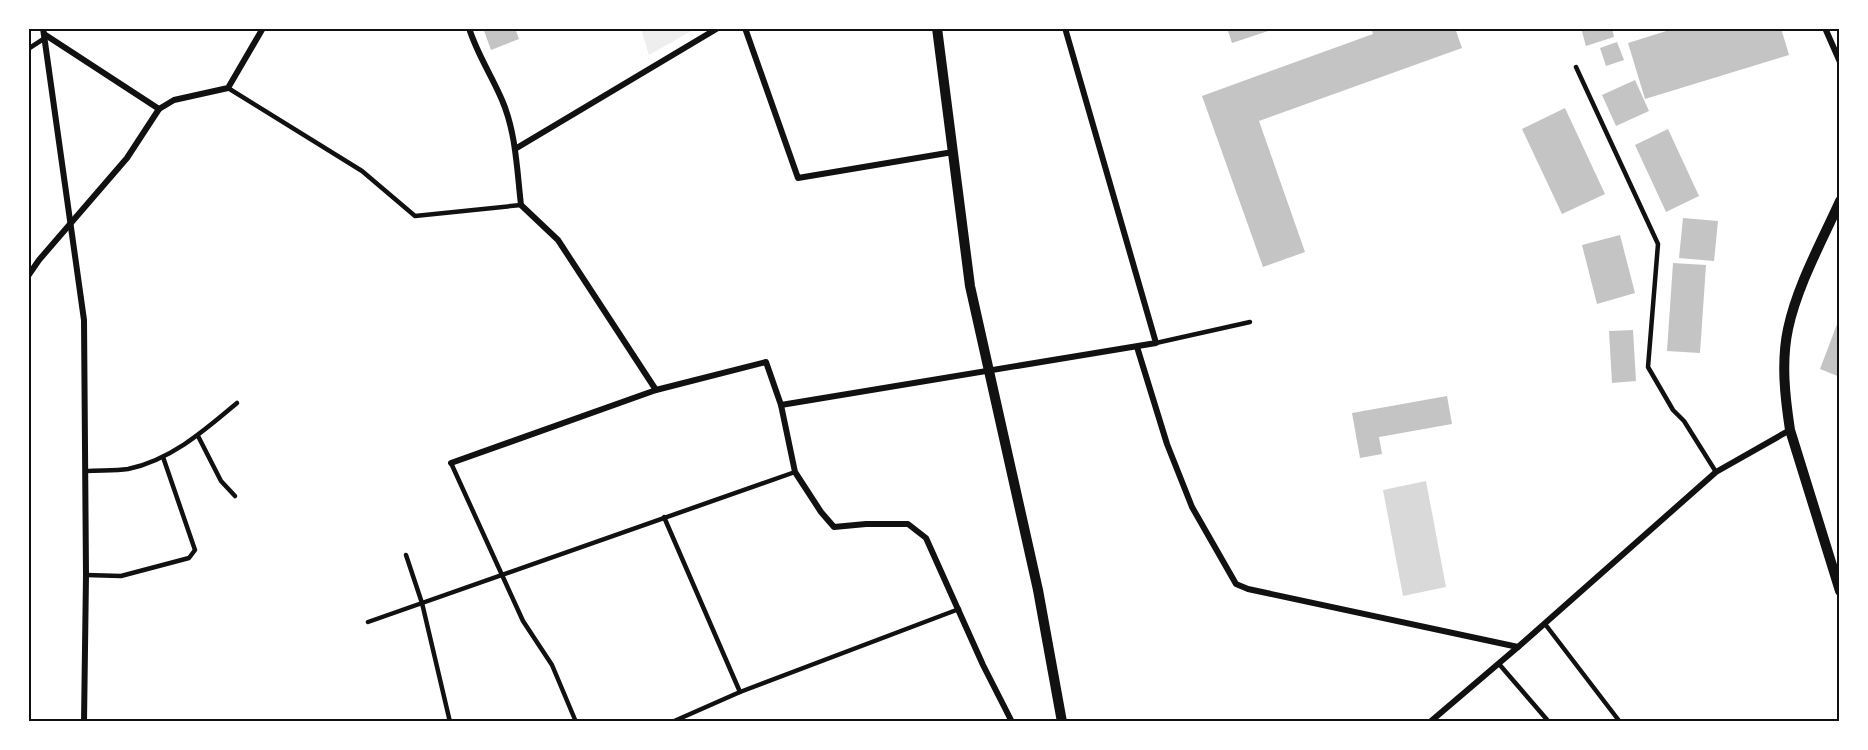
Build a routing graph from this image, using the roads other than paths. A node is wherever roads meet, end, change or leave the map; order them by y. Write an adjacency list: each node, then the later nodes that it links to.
1 (263, 28): 12 (street)
2 (469, 28): 14 (street)
3 (718, 28): 14 (street)
4 (745, 28): 15 (street)
5 (937, 28): 15 (street)
6 (1065, 28): 21 (street)
7 (1825, 28): 10 (street)
8 (44, 34): 9 (lane); 13 (street); 18 (street)
9 (28, 49)
10 (1839, 62)
11 (1576, 67): 33 (lane)
12 (228, 88): 13 (street); 17 (lane)
13 (159, 109): 18 (street)
14 (515, 149): 17 (street)
15 (953, 152): 23 (street)
16 (1839, 201): 27 (street)
17 (521, 205): 24 (street)
18 (72, 223): 19 (street); 31 (street)
19 (28, 276)
20 (1250, 322): 21 (lane)
21 (1156, 344): 22 (street)
22 (1137, 347): 23 (street); 44 (street)
23 (988, 372): 26 (street); 52 (street)
24 (656, 390): 26 (street); 30 (street)
25 (237, 403): 28 (lane)
26 (781, 405): 32 (street)
27 (1790, 430): 33 (street); 39 (street)
28 (198, 436): 29 (lane); 34 (lane)
29 (163, 457): 31 (lane); 38 (lane)
30 (451, 464): 37 (lane)
31 (86, 471): 38 (street)
32 (795, 472): 35 (lane); 41 (street)
33 (1716, 472): 43 (street)
34 (234, 496)
35 (664, 517): 37 (lane); 46 (lane)
36 (406, 555): 40 (lane)
37 (502, 574): 40 (lane); 49 (lane)
38 (86, 575): 47 (street)
39 (1839, 591)
40 (422, 603): 42 (lane); 48 (lane)
41 (959, 609): 46 (lane); 51 (street)
42 (368, 622)
43 (1545, 624): 44 (street); 55 (lane)
44 (1518, 648): 45 (street)
45 (1499, 664): 53 (street); 54 (lane)
46 (740, 692): 50 (lane)
47 (84, 722)
48 (450, 722)
49 (576, 722)
50 (672, 722)
51 (1012, 722)
52 (1062, 722)
53 (1430, 722)
54 (1549, 722)
55 (1620, 722)

